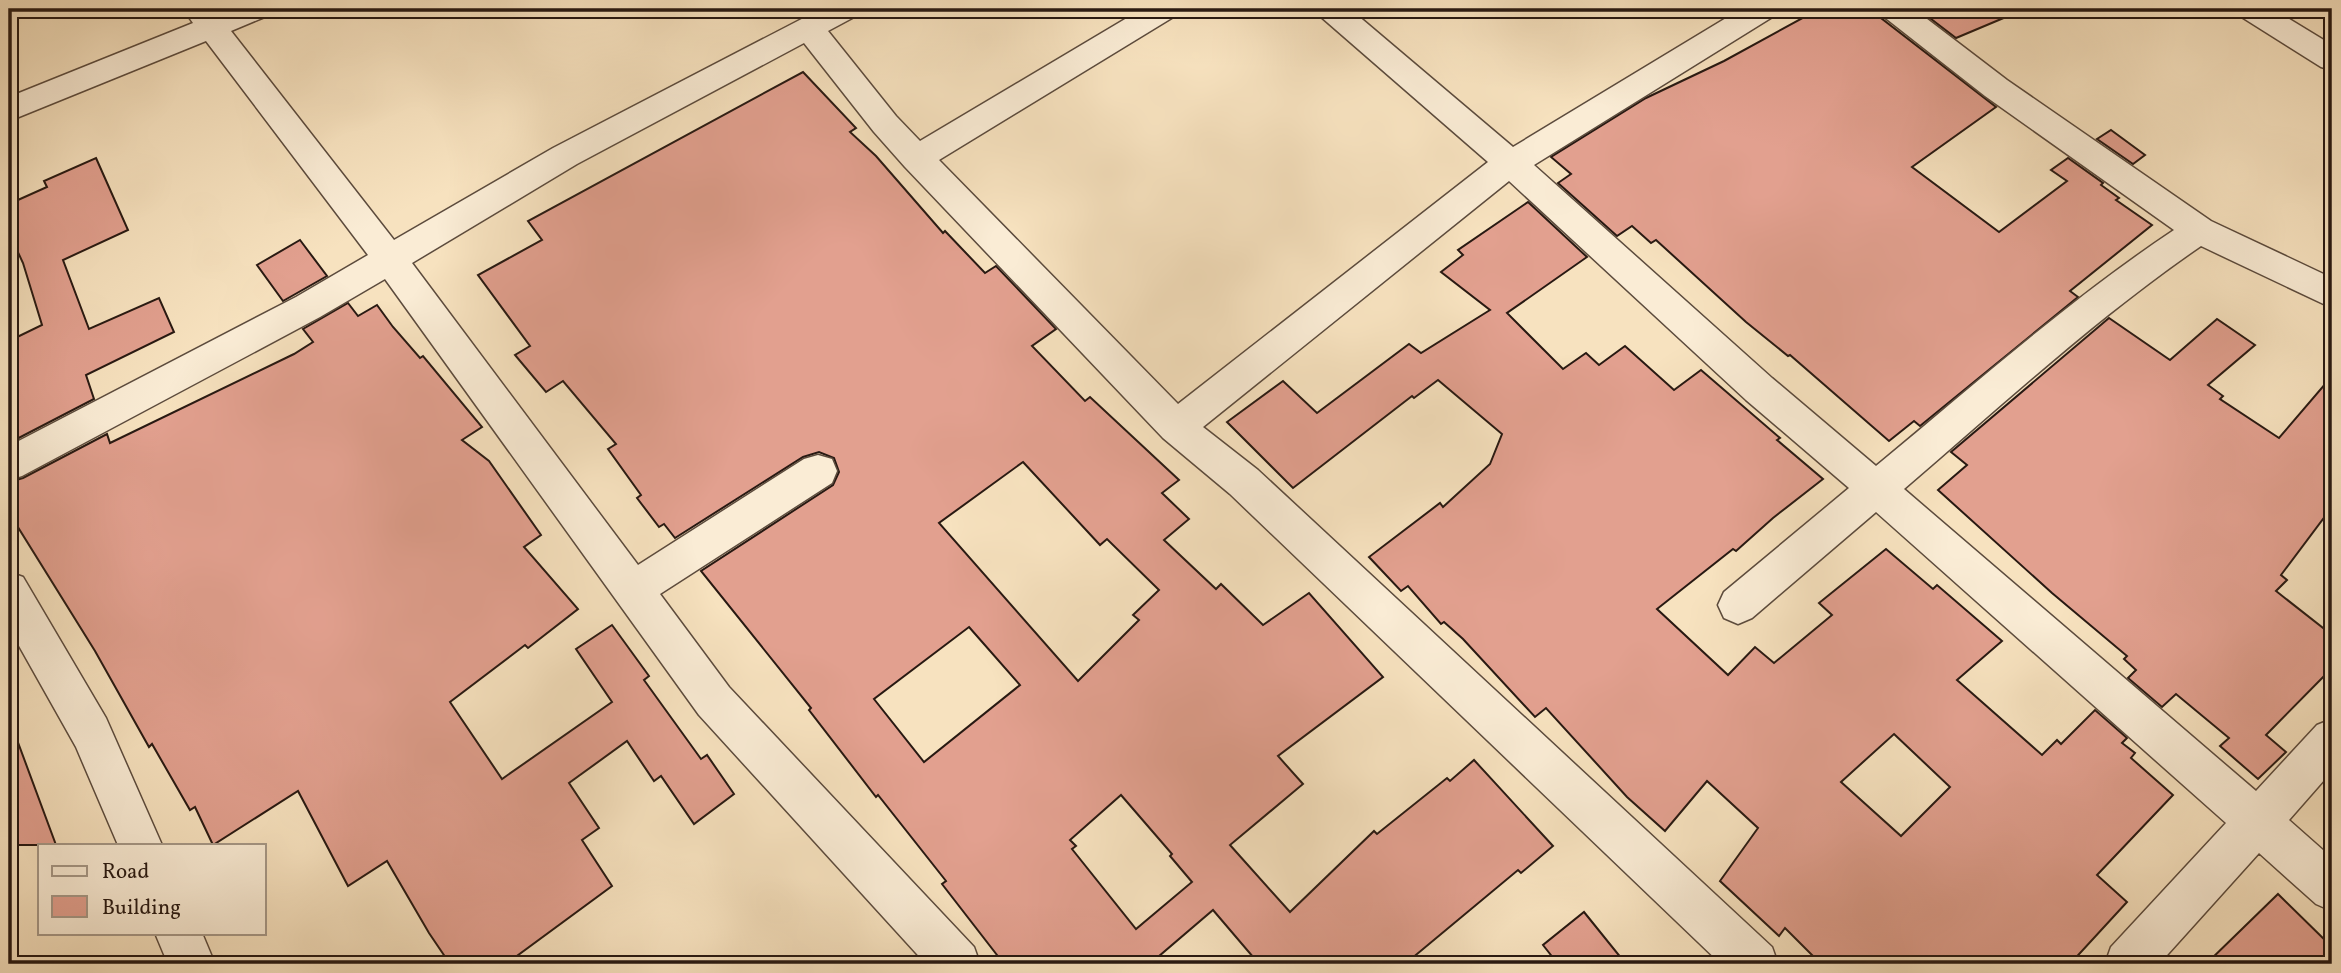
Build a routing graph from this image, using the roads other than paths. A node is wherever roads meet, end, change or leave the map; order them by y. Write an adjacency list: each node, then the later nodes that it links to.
1 (256, 9): 8 (street)
2 (845, 9): 9 (street)
3 (1164, 9): 12 (street)
4 (1331, 9): 13 (street)
5 (1763, 9): 13 (street)
6 (1894, 9): 14 (street)
7 (2251, 9): 10 (street)
8 (206, 18): 11 (street); 15 (street)
9 (808, 28): 12 (street); 15 (street)
10 (2332, 59)
11 (9, 110)
12 (917, 158): 17 (street)
13 (1511, 163): 17 (street); 20 (street)
14 (2199, 230): 16 (street); 20 (street)
15 (390, 259): 18 (street); 22 (street)
16 (2332, 294)
17 (1176, 427): 31 (street)
18 (9, 464)
19 (818, 471): 22 (street)
20 (1878, 490): 23 (street); 25 (street)
21 (9, 590): 26 (street)
22 (631, 591): 30 (street)
23 (1738, 605)
24 (2332, 740): 25 (street)
25 (2258, 821): 27 (street); 32 (street)
26 (140, 844)
27 (2332, 888)
28 (178, 934): 29 (street)
29 (192, 964)
30 (957, 964)
31 (1755, 964)
32 (2128, 964)

